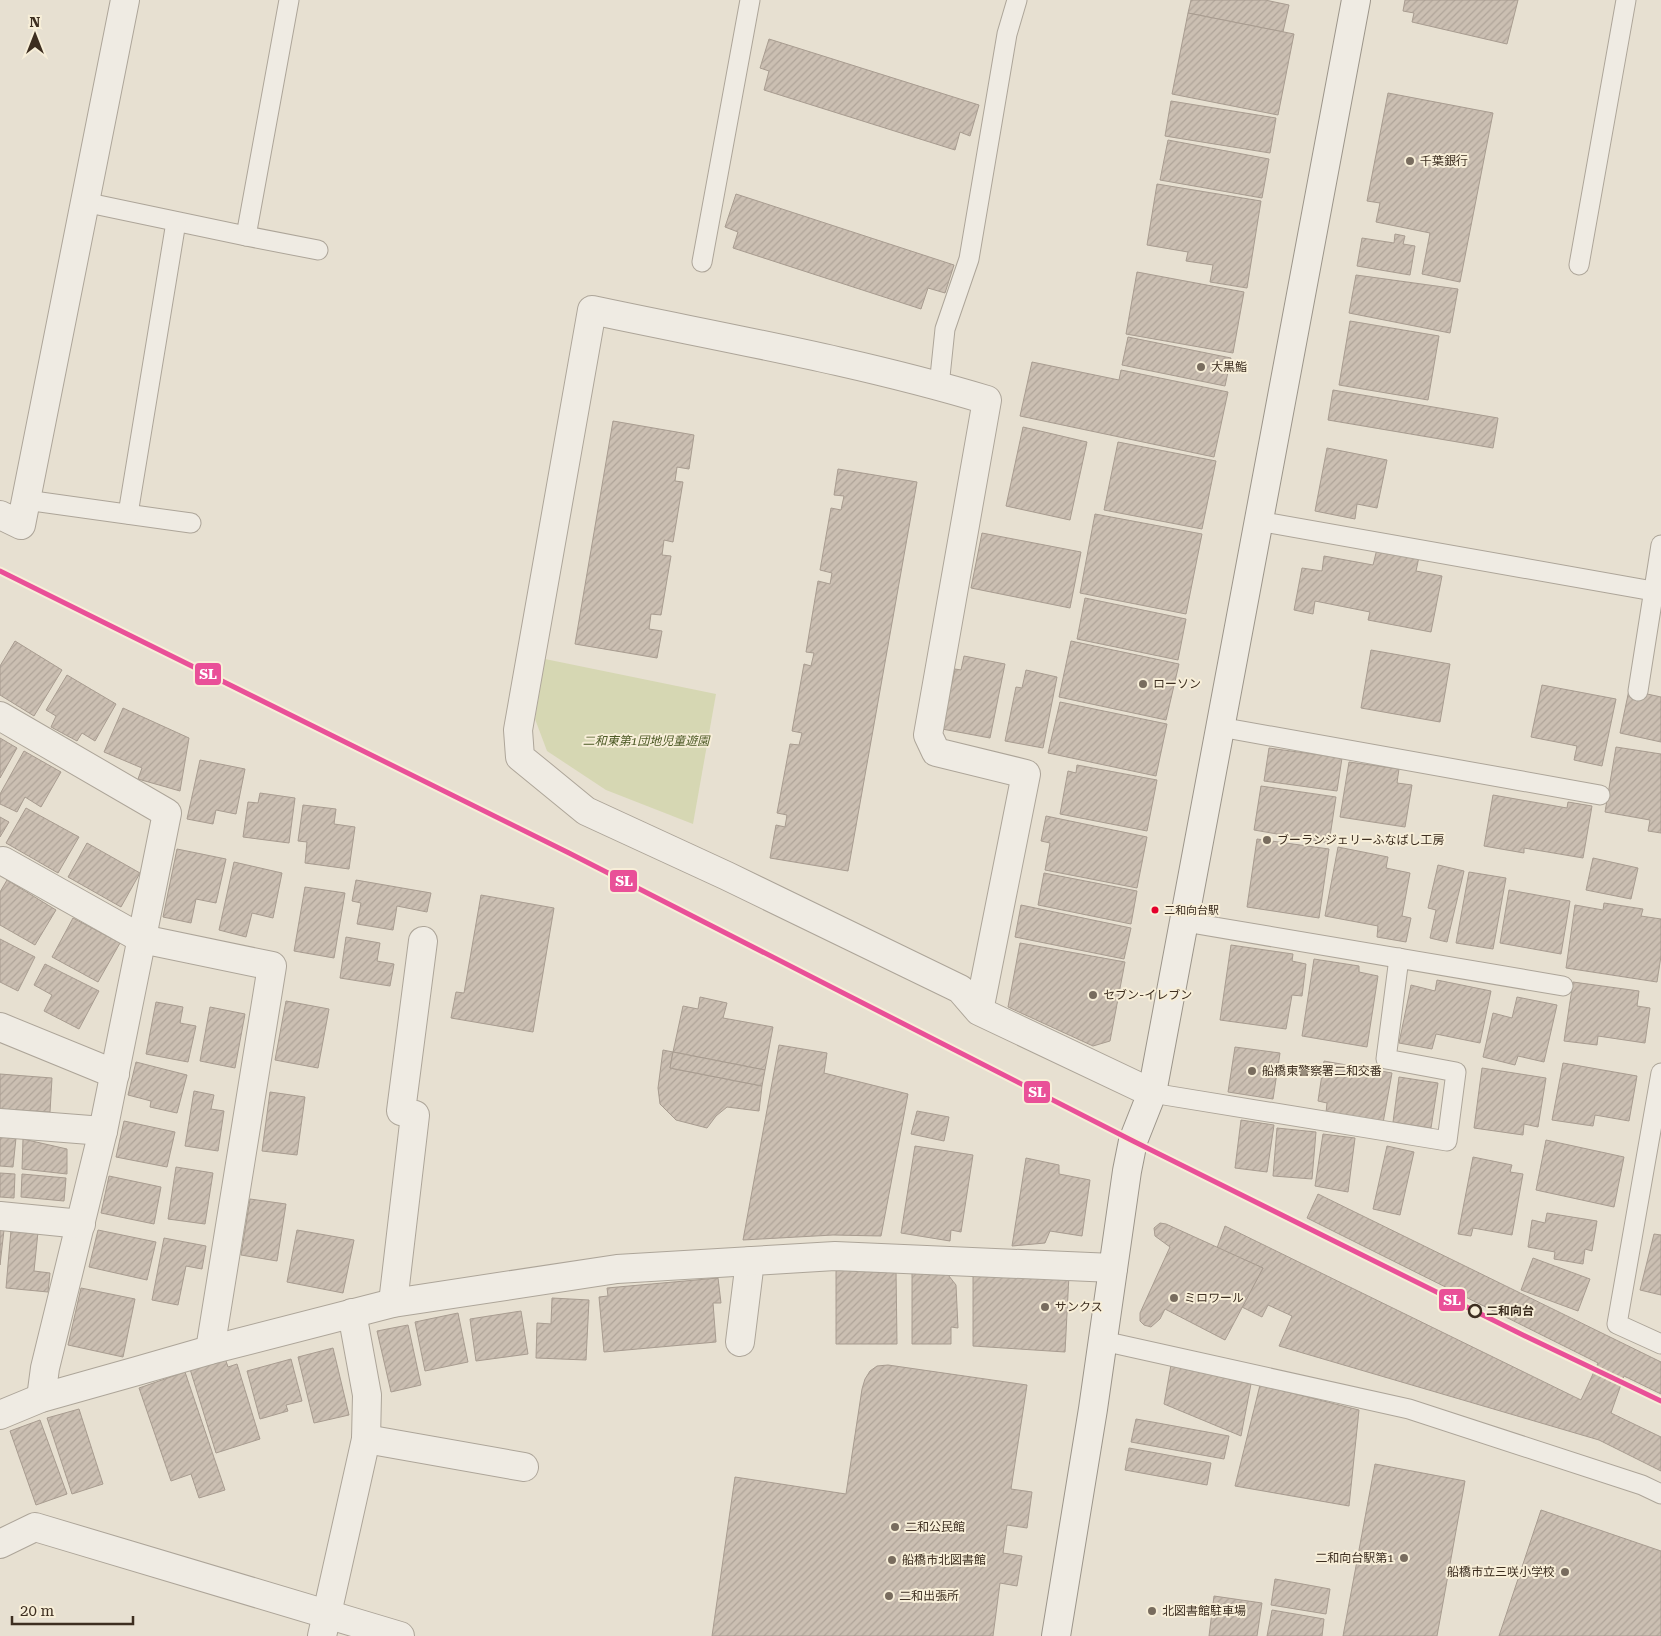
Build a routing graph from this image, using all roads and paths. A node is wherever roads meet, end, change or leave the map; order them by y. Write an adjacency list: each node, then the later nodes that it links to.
1 (125, 0): 7 (street)
2 (289, 0): 9 (lane)
3 (750, 0): 11 (lane)
4 (1017, 0): 13 (lane)
5 (1356, 0): 17 (street)
6 (1626, 0): 12 (lane)
7 (84, 202): 8 (lane); 14 (street)
8 (176, 222): 9 (lane); 15 (lane)
9 (246, 236): 10 (lane)
10 (318, 250)
11 (702, 262)
12 (1579, 265)
13 (939, 386): 31 (street); 31 (street)
14 (26, 500): 15 (lane); 16 (street)
15 (128, 514): 18 (lane)
16 (0, 515)
17 (1258, 520): 20 (lane); 23 (street)
18 (191, 523)
19 (1661, 545): 20 (lane)
20 (1653, 591): 21 (lane)
21 (1638, 691)
22 (0, 716): 27 (street)
23 (1220, 727): 24 (lane); 26 (street)
24 (1600, 795)
25 (4, 861): 27 (street)
26 (1185, 922): 29 (lane); 35 (street)
27 (142, 939): 33 (street); 47 (street)
28 (423, 941): 42 (street)
29 (1399, 958): 30 (lane); 35 (lane)
30 (1563, 986)
31 (979, 1011): 35 (street)
32 (0, 1027): 33 (street)
33 (115, 1074): 37 (street)
34 (1661, 1074): 46 (lane)
35 (1152, 1093): 41 (street)
36 (0, 1123): 37 (street)
37 (103, 1131): 39 (street)
38 (0, 1216): 39 (street)
39 (81, 1224): 48 (street)
40 (750, 1261): 41 (street); 42 (street); 45 (street)
41 (1113, 1268): 44 (street)
42 (393, 1303): 43 (street)
43 (352, 1313): 47 (street); 50 (street)
44 (1103, 1341): 52 (lane); 56 (street)
45 (740, 1342)
46 (1661, 1344)
47 (210, 1350): 48 (street)
48 (41, 1398): 49 (street)
49 (0, 1415)
50 (366, 1439): 51 (street); 54 (street)
51 (524, 1467)
52 (1661, 1494)
53 (0, 1544): 54 (street)
54 (325, 1626): 55 (street)
55 (400, 1636)
56 (1056, 1636)

